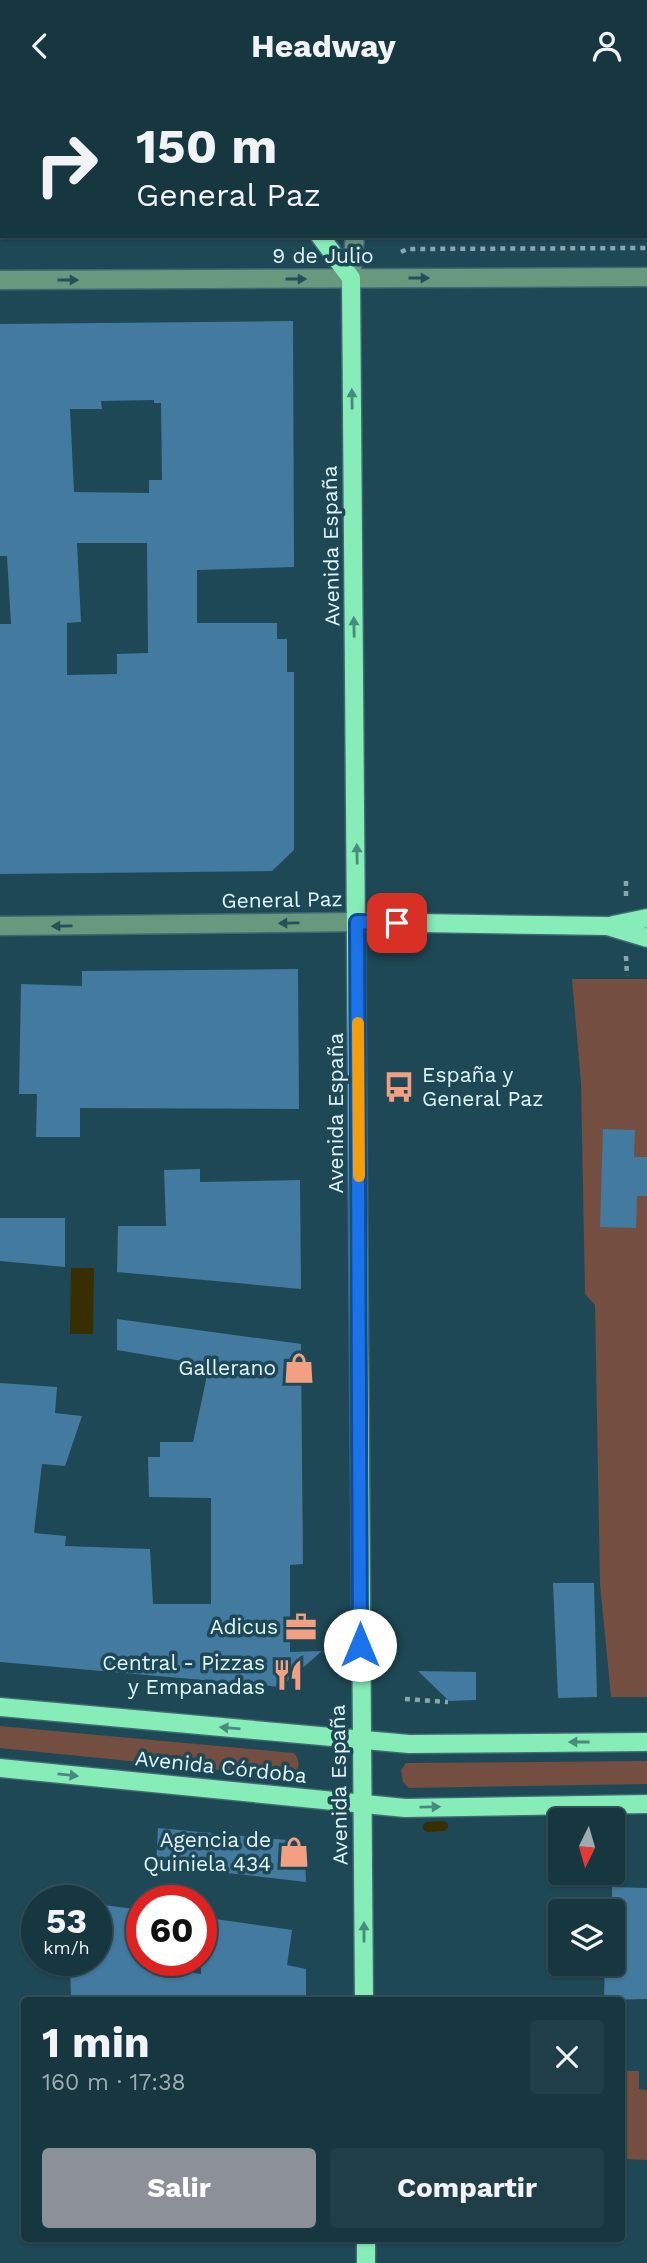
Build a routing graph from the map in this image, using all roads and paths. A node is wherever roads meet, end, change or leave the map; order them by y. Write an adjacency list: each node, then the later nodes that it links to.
1 (321, 238): 4 (main road)
2 (355, 238): 4 (street)
3 (647, 277): 4 (street, 9 de Julio, one-way to 3)
4 (351, 278): 5 (street, 9 de Julio, one-way to 4); 7 (main road, Avenida España, one-way to 4)
5 (0, 280)
6 (647, 918): 9 (main road, General Paz)
7 (357, 922): 8 (street, General Paz, one-way to 8); 9 (main road, General Paz); 14 (main road, Avenida España)
8 (0, 926)
9 (607, 926): 10 (main road, General Paz)
10 (647, 938)
11 (405, 1699): 12 (path)
12 (448, 1702)
13 (0, 1707): 14 (main road, Avenida Córdoba, one-way to 13)
14 (362, 1740): 15 (main road, Avenida Córdoba, one-way to 14); 17 (main road, Avenida España)
15 (647, 1742)
16 (0, 1768): 17 (main road, Avenida Córdoba, one-way to 17)
17 (362, 1804): 18 (main road, Avenida Córdoba, one-way to 18); 19 (main road, Avenida España, one-way to 17)
18 (647, 1804)
19 (364, 1997)
20 (366, 2242): 21 (main road)
21 (366, 2263)

